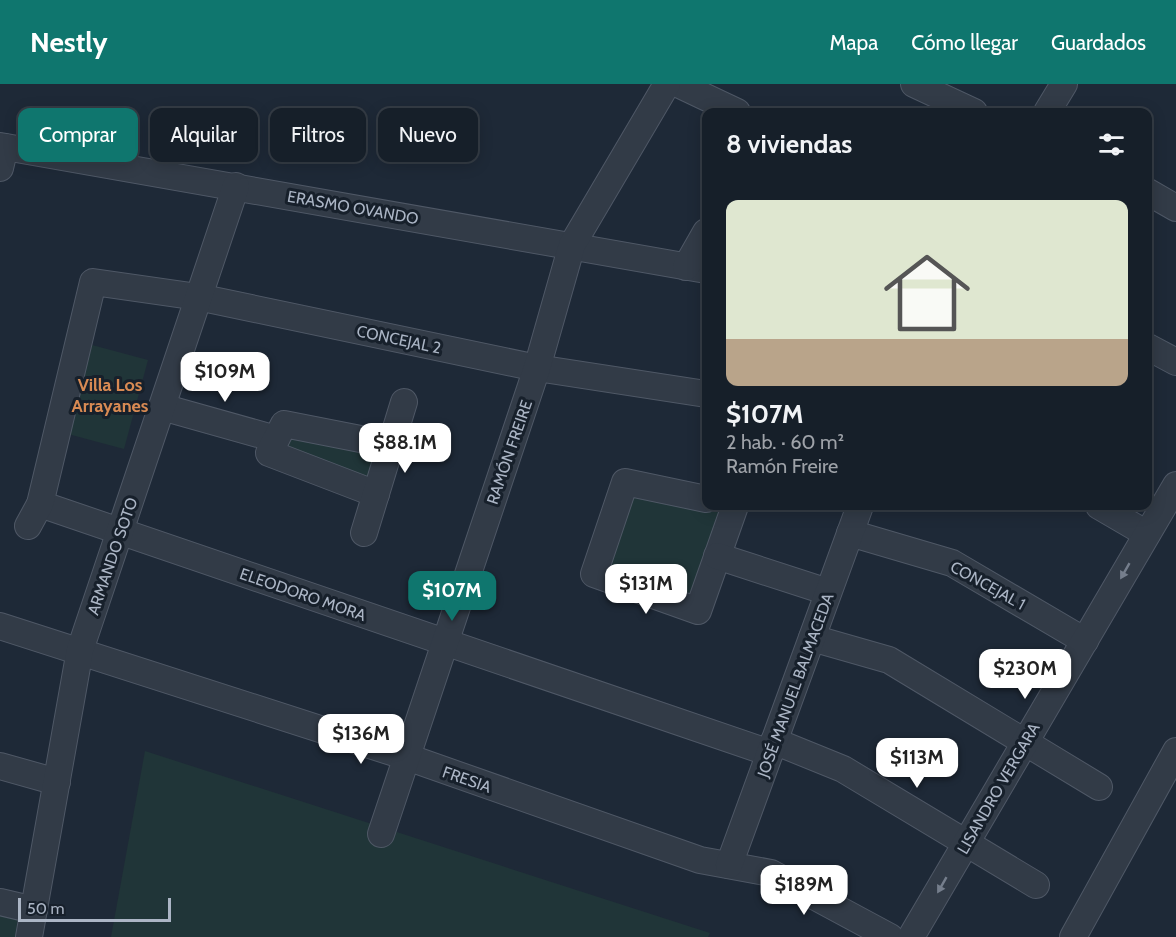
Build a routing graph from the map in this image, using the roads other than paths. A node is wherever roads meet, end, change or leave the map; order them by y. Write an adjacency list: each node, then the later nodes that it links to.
1 (667, 84): 12 (street, RAMÓN FREIRE)
2 (678, 84): 5 (street)
3 (914, 84): 6 (street)
4 (1064, 84): 7 (street)
5 (729, 108)
6 (965, 108)
7 (1049, 108)
8 (2, 153): 9 (street, ERASMO OVANDO)
9 (236, 186): 12 (street, ERASMO OVANDO); 15 (street, ARMANDO SOTO)
10 (1152, 194): 11 (street)
11 (1176, 208)
12 (572, 245): 14 (street, ERASMO OVANDO); 18 (street, RAMÓN FREIRE)
13 (702, 247): 14 (street)
14 (696, 269)
15 (198, 297): 18 (street, CONCEJAL 2); 21 (street, ARMANDO SOTO); 27 (street, CONCEJAL 2)
16 (1152, 349): 17 (street)
17 (1176, 362)
18 (537, 368): 19 (street, CONCEJAL 2); 41 (street, RAMÓN FREIRE)
19 (702, 393)
20 (404, 402): 23 (street)
21 (162, 407): 22 (street); 32 (street, ARMANDO SOTO)
22 (276, 440): 23 (street); 25 (street)
23 (391, 445): 25 (street)
24 (1176, 484): 35 (street, LISANDRO VERGARA)
25 (376, 494): 33 (street)
26 (702, 498): 36 (street)
27 (40, 504): 31 (street); 32 (street, ELEODORO MORA)
28 (734, 510): 36 (street)
29 (859, 510): 34 (street, JOSÉ MANUEL BALMACEDA)
30 (1106, 510): 35 (street)
31 (28, 526)
32 (120, 532): 41 (street, ELEODORO MORA); 42 (street, ARMANDO SOTO)
33 (364, 533)
34 (850, 533): 37 (street, JOSÉ MANUEL BALMACEDA); 40 (street, CONCEJAL 1)
35 (1147, 534): 40 (street, LISANDRO VERGARA, one-way to 40)
36 (717, 556): 37 (street)
37 (828, 592): 39 (street, JOSÉ MANUEL BALMACEDA)
38 (0, 626): 42 (street, FRESIA)
39 (812, 638): 43 (street); 44 (street, JOSÉ MANUEL BALMACEDA)
40 (1085, 641): 43 (street, LISANDRO VERGARA)
41 (445, 642): 44 (street, ELEODORO MORA); 45 (street, RAMÓN FREIRE)
42 (80, 650): 45 (street, FRESIA); 48 (street, ARMANDO SOTO)
43 (1026, 742): 49 (street); 51 (street, LISANDRO VERGARA)
44 (772, 747): 51 (street, ELEODORO MORA); 52 (street, JOSÉ MANUEL BALMACEDA)
45 (407, 757): 50 (street, RAMÓN FREIRE); 52 (street, FRESIA)
46 (1173, 765): 59 (street)
47 (0, 766): 48 (street)
48 (57, 782): 55 (street, ARMANDO SOTO)
49 (1099, 787)
50 (381, 834)
51 (966, 843): 53 (street, ELEODORO MORA); 58 (street, LISANDRO VERGARA, one-way to 58)
52 (729, 865): 57 (street, FRESIA)
53 (1036, 885)
54 (0, 902): 55 (street)
55 (34, 910): 56 (street, ARMANDO SOTO)
56 (29, 937)
57 (890, 937)
58 (911, 937)
59 (1073, 937)

